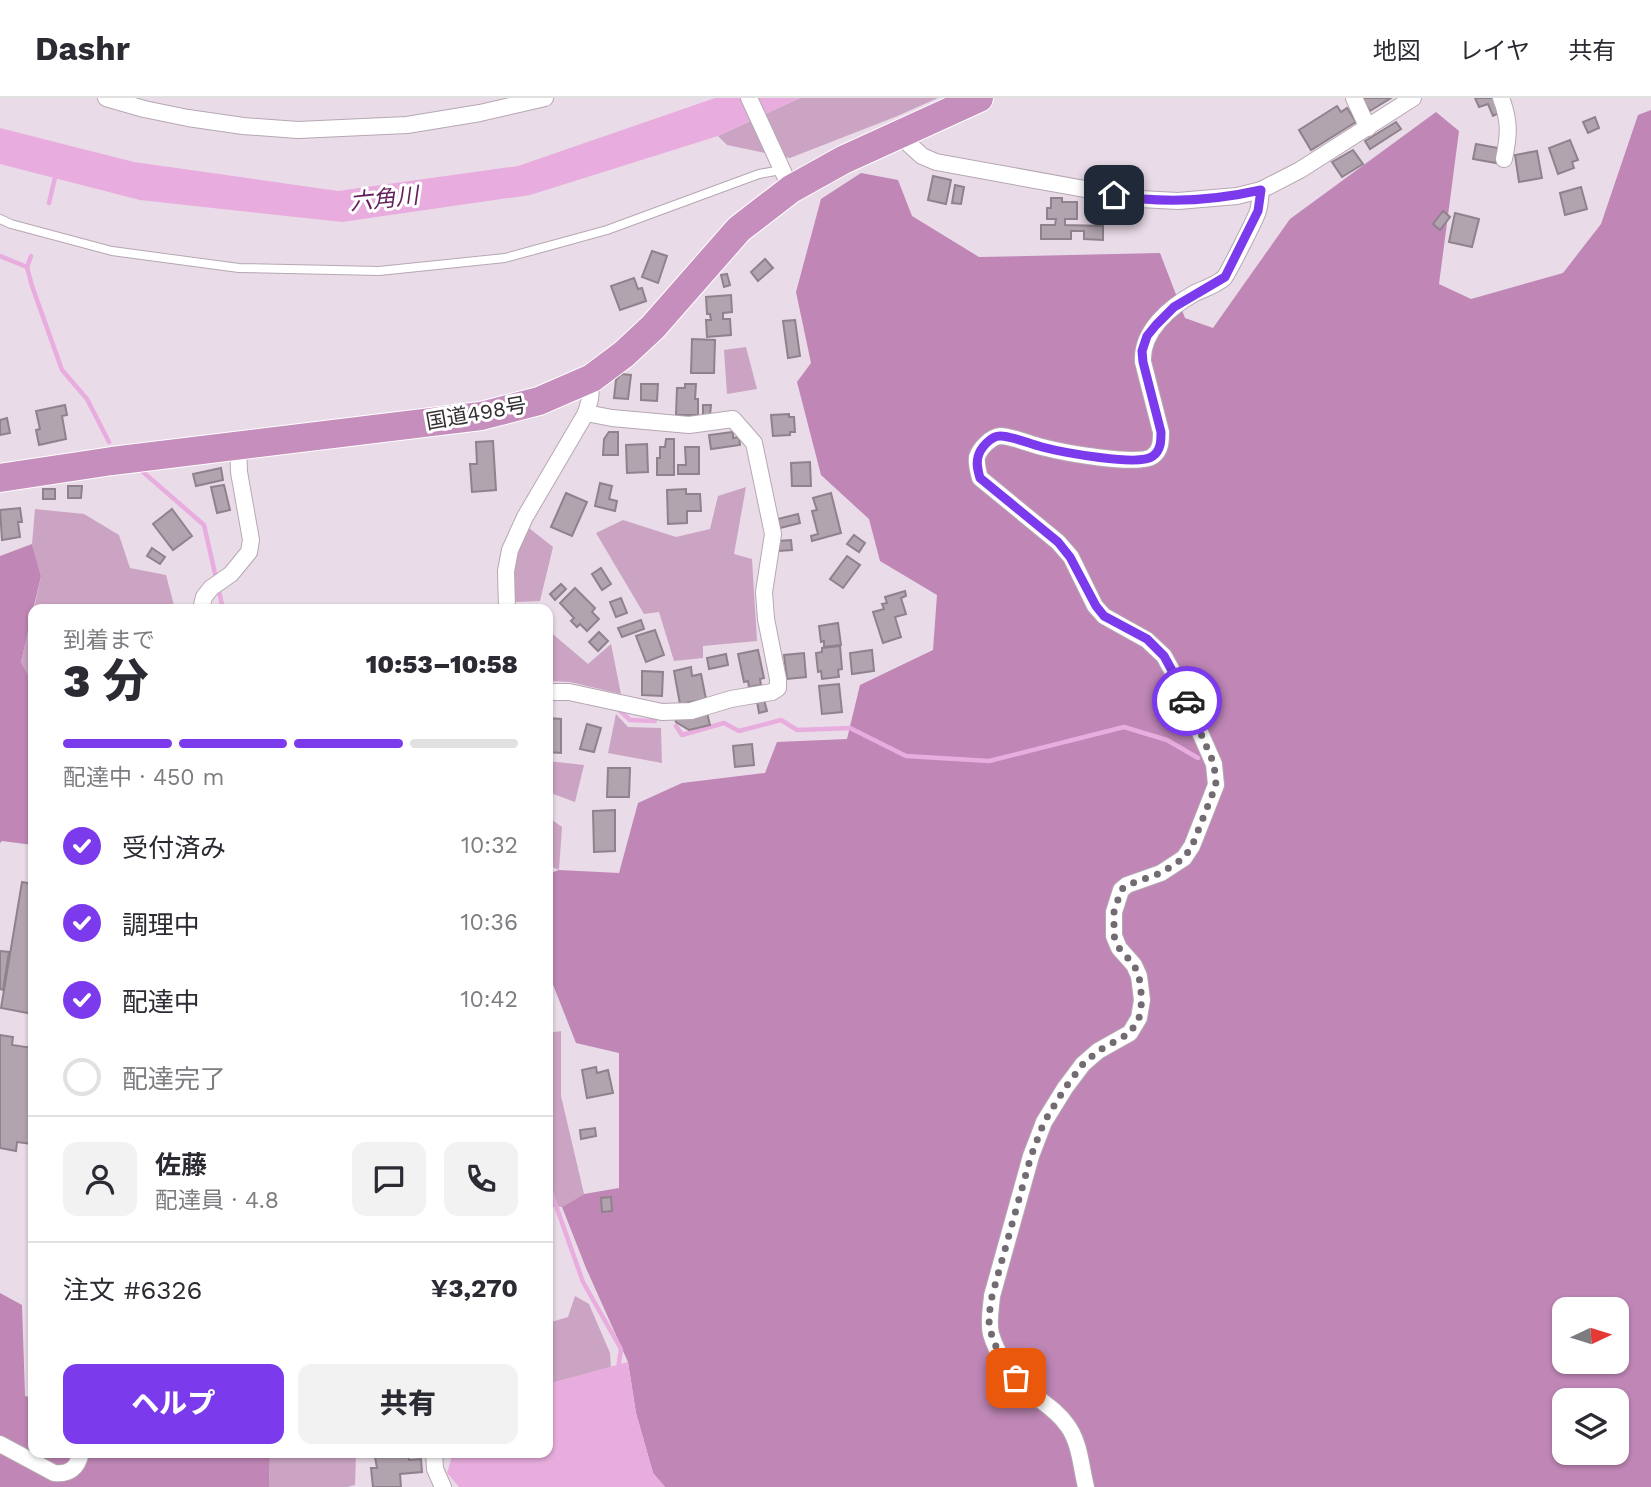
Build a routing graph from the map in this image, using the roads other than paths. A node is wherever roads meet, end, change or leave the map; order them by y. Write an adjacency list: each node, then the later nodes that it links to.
1 (106, 98): 2 (street)
2 (545, 98)
3 (749, 98): 11 (street)
4 (979, 98): 9 (highway, 国道498号)
5 (1354, 98): 8 (street)
6 (1413, 98): 8 (street)
7 (1501, 98): 10 (street)
8 (1367, 128): 12 (street)
9 (898, 134): 11 (highway, 国道498号); 12 (street)
10 (1504, 159)
11 (783, 174): 13 (lane); 14 (highway, 国道498号)
12 (1261, 190): 25 (street)
13 (0, 219)
14 (592, 379): 15 (street); 16 (highway, 国道498号)
15 (586, 413): 19 (street); 20 (street)
16 (237, 445): 17 (highway, 国道498号); 18 (street)
17 (0, 478)
18 (202, 604)
19 (507, 604)
20 (553, 692)
21 (0, 1444): 22 (street)
22 (79, 1458)
23 (434, 1458): 24 (street)
24 (443, 1487)
25 (1086, 1487)

